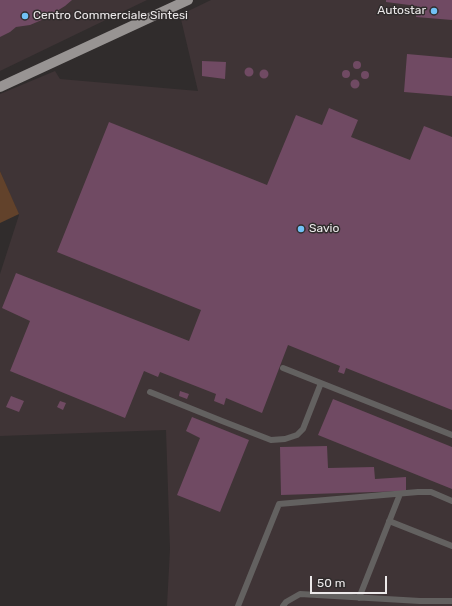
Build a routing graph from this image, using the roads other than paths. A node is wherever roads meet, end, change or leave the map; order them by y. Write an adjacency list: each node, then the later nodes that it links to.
1 (188, 0): 2 (main road)
2 (0, 87)
3 (283, 368): 4 (lane)
4 (321, 383): 5 (lane); 6 (lane)
5 (150, 392)
6 (452, 435)
7 (400, 494): 8 (lane); 9 (lane); 13 (lane)
8 (452, 501)
9 (389, 521): 10 (lane); 11 (lane)
10 (452, 546)
11 (358, 598): 12 (lane); 14 (lane)
12 (452, 601)
13 (238, 606)
14 (283, 606)

